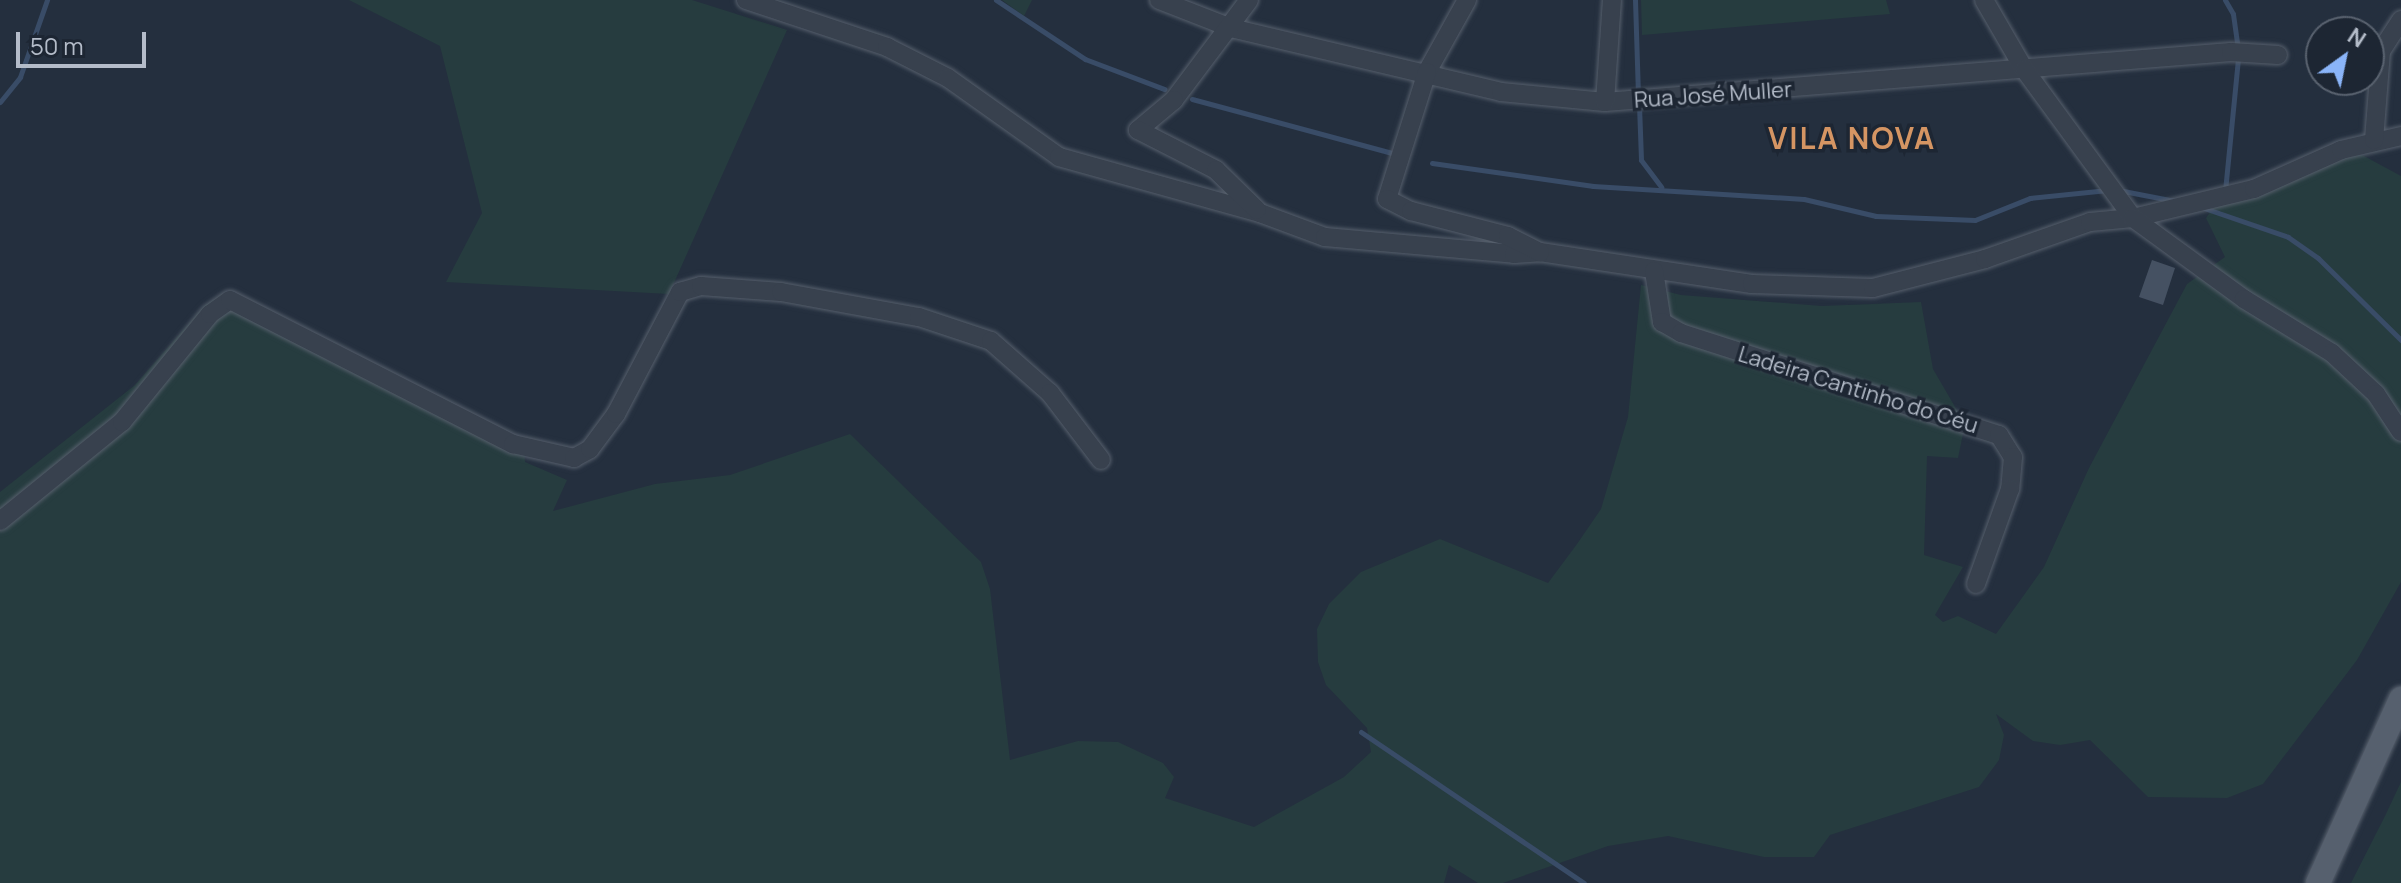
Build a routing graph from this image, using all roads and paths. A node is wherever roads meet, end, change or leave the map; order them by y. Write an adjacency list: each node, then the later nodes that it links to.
1 (746, 0): 15 (street)
2 (1159, 0): 8 (street, Rua José Muller)
3 (1249, 0): 8 (street)
4 (1467, 0): 11 (street)
5 (1612, 0): 12 (street)
6 (1984, 0): 10 (street)
7 (2401, 20): 14 (street)
8 (1231, 28): 11 (street, Rua José Muller); 15 (street)
9 (2278, 55): 10 (street, Rua José Muller)
10 (2024, 69): 12 (street, Rua José Muller); 16 (street)
11 (1427, 72): 12 (street, Rua José Muller); 17 (street)
12 (1605, 102)
13 (2401, 136): 14 (street)
14 (2374, 140): 16 (street)
15 (1260, 213): 17 (street)
16 (2133, 218): 18 (street); 19 (street)
17 (1540, 252): 18 (street)
18 (1654, 271): 22 (street, Ladeira Cantinho do Céu)
19 (2401, 432)
20 (1101, 460): 21 (street)
21 (0, 521)
22 (1976, 584)
23 (2401, 699): 24 (main road)
24 (2318, 883)

